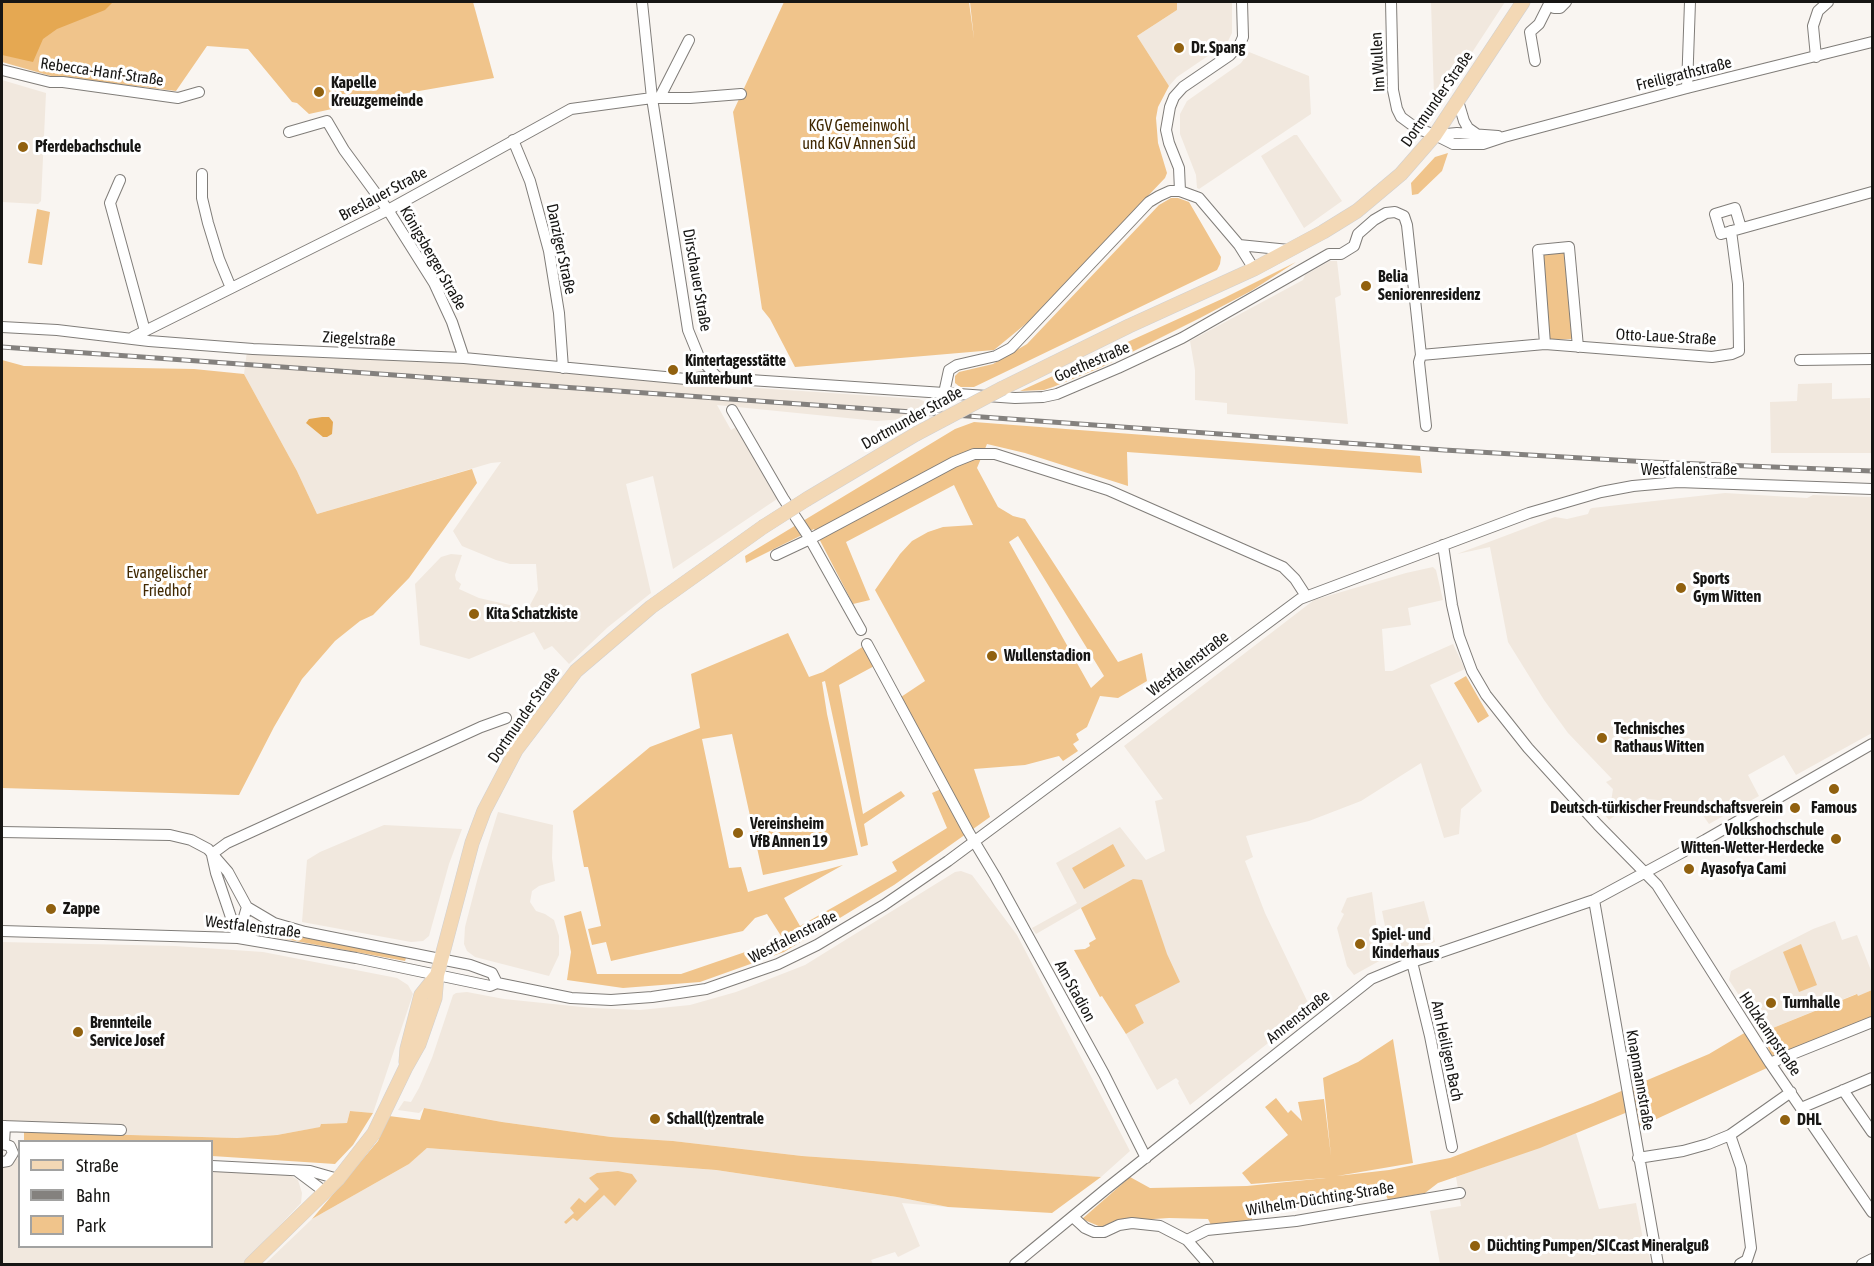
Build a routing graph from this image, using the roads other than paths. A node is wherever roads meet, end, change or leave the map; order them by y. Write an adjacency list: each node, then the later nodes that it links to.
1 (642, 2): 17 (street, Dirschauer Straße)
2 (1242, 2): 26 (street)
3 (1391, 2): 20 (street, Im Wullen)
4 (1523, 2): 18 (main road, Dortmunder Straße)
5 (1550, 2): 6 (street); 12 (street)
6 (1566, 2)
7 (1690, 2): 14 (street)
8 (1828, 2): 11 (street)
9 (689, 40): 17 (street)
10 (1872, 42): 11 (street, Freiligrathstraße)
11 (1816, 57): 14 (street, Freiligrathstraße)
12 (1535, 62)
13 (2, 70): 15 (street, Rebecca-Hanf-Straße)
14 (1687, 88): 22 (street, Freiligrathstraße)
15 (199, 92)
16 (741, 94): 17 (street)
17 (656, 98): 23 (street, Breslauer Straße); 43 (street, Dirschauer Straße)
18 (1458, 101): 20 (main road, Dortmunder Straße); 21 (street)
19 (289, 132): 28 (street, Königsberger Straße)
20 (1435, 135): 21 (street, Freiligrathstraße); 22 (street, Freiligrathstraße); 30 (main road, Dortmunder Straße)
21 (1478, 136): 22 (street, Freiligrathstraße)
22 (1504, 136)
23 (513, 140): 28 (street, Breslauer Straße); 42 (street, Danziger Straße)
24 (202, 174): 32 (street)
25 (120, 180): 34 (street)
26 (1180, 191): 29 (street); 44 (street)
27 (1872, 192): 37 (street, Otto-Laue-Straße)
28 (388, 210): 32 (street, Breslauer Straße); 39 (street, Königsberger Straße)
29 (1239, 246): 30 (street); 31 (street)
30 (1289, 250): 31 (main road, Dortmunder Straße)
31 (1254, 269): 65 (main road, Dortmunder Straße, bridge)
32 (231, 288): 34 (street, Breslauer Straße)
33 (2, 327): 35 (street, Ziegelstraße)
34 (145, 331): 35 (street, Breslauer Straße)
35 (133, 337): 39 (street, Ziegelstraße)
36 (1545, 344): 37 (street, Otto-Laue-Straße); 37 (street); 38 (street, Otto-Laue-Straße)
37 (1578, 347)
38 (1421, 356): 44 (street, Goethestraße); 46 (street, Goethestraße)
39 (464, 358): 42 (street, Ziegelstraße)
40 (1872, 359): 41 (street)
41 (1800, 360)
42 (563, 368): 43 (street, Ziegelstraße)
43 (716, 376): 44 (street)
44 (944, 393)
45 (732, 411): 48 (street)
46 (1426, 426)
47 (1872, 489): 49 (street, Westfalenstraße)
48 (807, 535): 50 (street); 51 (street); 52 (street)
49 (1443, 545): 51 (street, Westfalenstraße); 59 (street, Holzkampstraße)
50 (776, 555)
51 (1306, 596): 57 (street, Westfalenstraße)
52 (861, 630)
53 (867, 644): 57 (street)
54 (506, 718): 58 (street)
55 (1872, 744): 59 (street, Annenstraße)
56 (2, 832): 58 (street)
57 (973, 841): 68 (street, Westfalenstraße); 82 (street, Am Stadion)
58 (212, 855): 61 (street); 64 (street)
59 (1645, 872): 60 (street, Annenstraße); 70 (street, Holzkampstraße)
60 (1594, 900): 66 (street, Annenstraße); 83 (street, Knapmannstraße)
61 (247, 907): 62 (street, Westfalenstraße); 64 (street)
62 (274, 923): 64 (street); 65 (street, Westfalenstraße)
63 (2, 931): 64 (street, Westfalenstraße)
64 (238, 938): 67 (street, Westfalenstraße)
65 (442, 959): 67 (main road, Dortmunder Straße); 68 (street, Westfalenstraße)
66 (1412, 962): 80 (street, Am Heiligen Bach); 82 (street, Annenstraße)
67 (437, 975): 68 (street, Westfalenstraße); 87 (main road, Dortmunder Straße)
68 (497, 983)
69 (1872, 1022): 70 (street)
70 (1770, 1063): 73 (street, Holzkampstraße)
71 (1872, 1078): 72 (street)
72 (1843, 1090): 74 (street); 77 (street)
73 (1791, 1092): 74 (street, Holzkampstraße); 78 (street)
74 (1801, 1108): 90 (street, Holzkampstraße)
75 (4, 1126): 76 (street); 79 (street)
76 (121, 1130)
77 (1872, 1132)
78 (1730, 1135): 83 (street); 98 (street)
79 (3, 1144): 81 (street)
80 (1452, 1147)
81 (16, 1153): 84 (street)
82 (1146, 1158): 91 (street, Annenstraße)
83 (1638, 1158): 97 (street, Knapmannstraße)
84 (2, 1162)
85 (213, 1166): 86 (street)
86 (297, 1171): 87 (street); 88 (street)
87 (338, 1179): 88 (main road, Dortmunder Straße)
88 (325, 1192): 94 (main road, Dortmunder Straße)
89 (1460, 1193): 92 (street, Wilhelm-Düchting-Straße)
90 (1870, 1204)
91 (1073, 1217): 92 (street); 95 (street, Annenstraße)
92 (1186, 1240): 96 (street)
93 (1872, 1259): 99 (street)
94 (251, 1264)
95 (1015, 1264)
96 (1208, 1264)
97 (1658, 1264)
98 (1740, 1264)
99 (1862, 1264)

